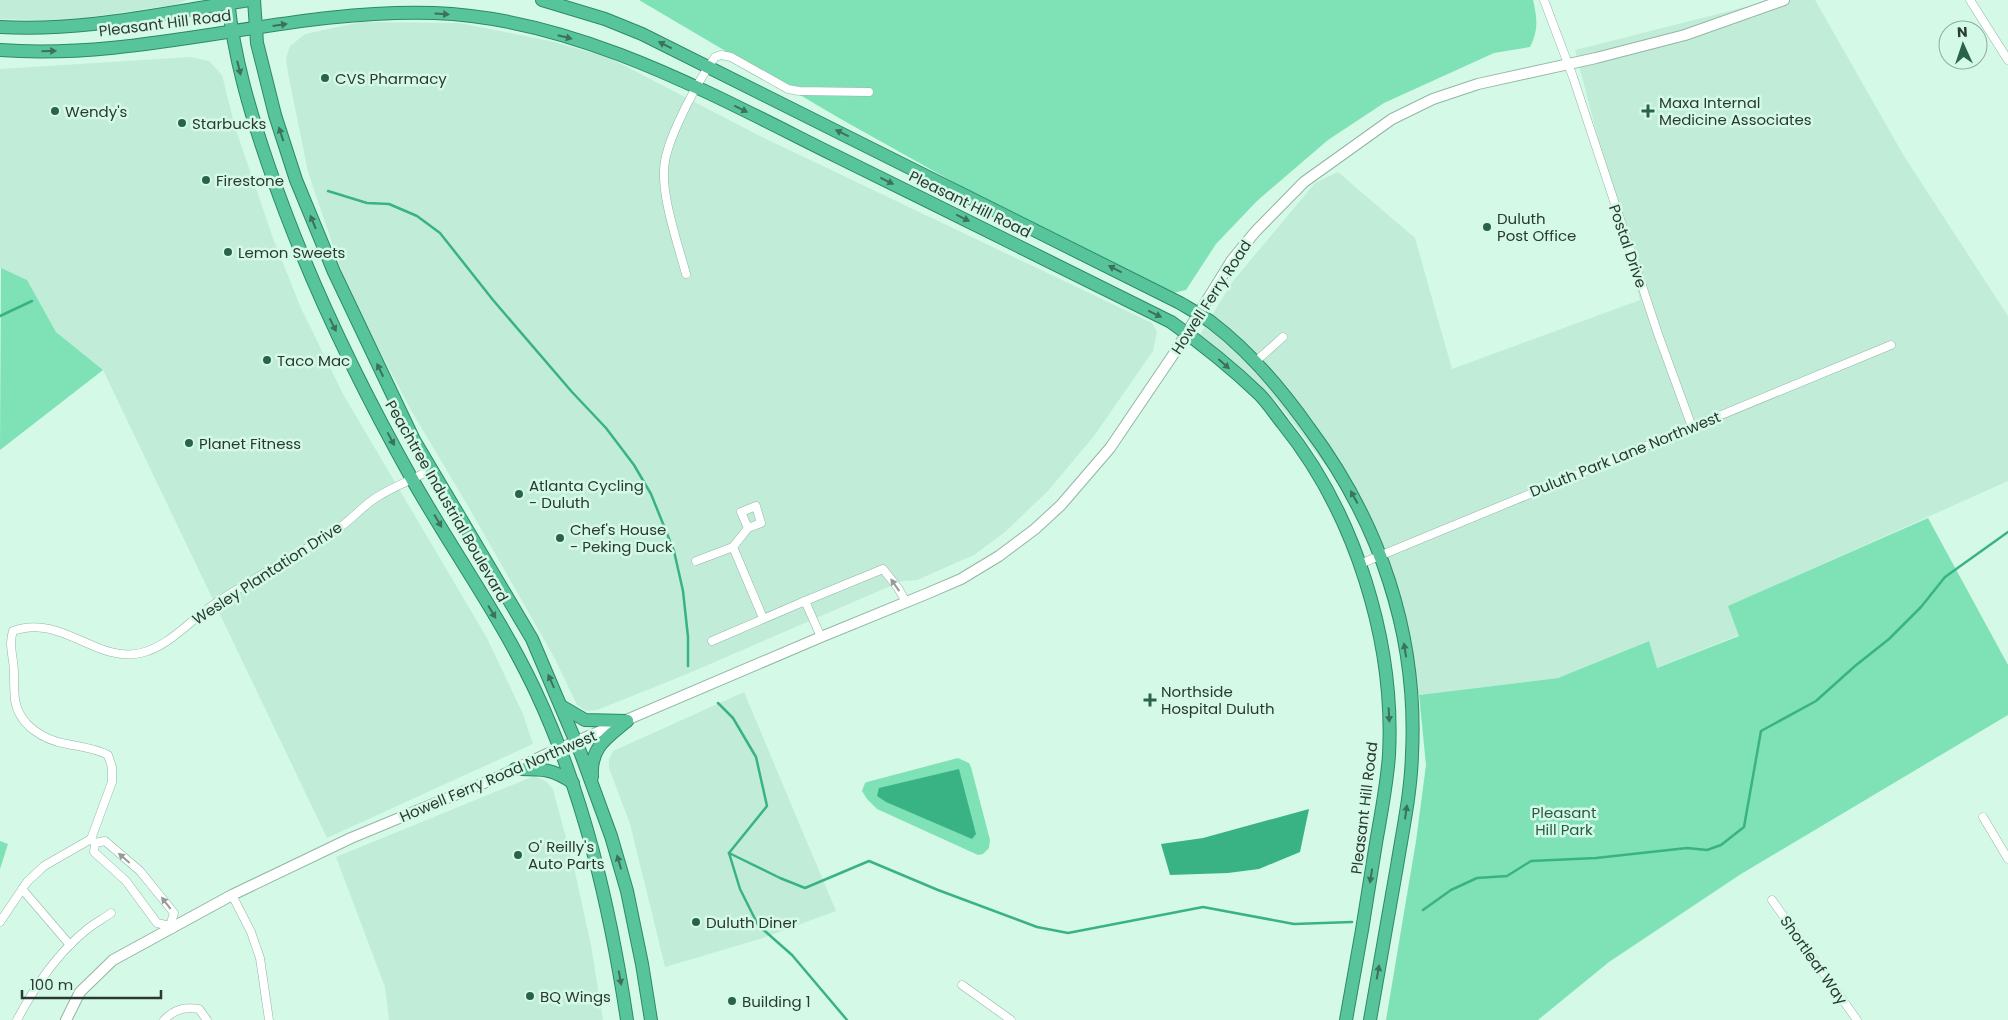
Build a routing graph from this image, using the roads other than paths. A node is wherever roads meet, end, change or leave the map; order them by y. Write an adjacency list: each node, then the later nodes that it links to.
1 (250, 0): 7 (highway, Pleasant Hill Road)
2 (254, 0): 9 (highway, Peachtree Industrial Boulevard)
3 (542, 0): 14 (highway, Pleasant Hill Road, one-way to 3)
4 (1544, 0): 13 (street, Postal Drive)
5 (1784, 0): 13 (street, Howell Ferry Road)
6 (1970, 0): 12 (street)
7 (228, 2): 8 (highway, Pleasant Hill Road); 10 (highway, Peachtree Industrial Boulevard)
8 (0, 27)
9 (255, 28): 10 (highway, Pleasant Hill Road); 15 (highway, Pleasant Hill Road, one-way to 15); 24 (highway, Peachtree Industrial Boulevard, one-way to 9)
10 (231, 31): 11 (highway, Pleasant Hill Road, one-way to 10); 25 (highway, Peachtree Industrial Boulevard, one-way to 25)
11 (0, 50)
12 (2008, 60)
13 (1568, 64): 18 (street, Howell Ferry Road); 23 (street, Postal Drive)
14 (708, 67): 15 (street); 16 (street); 18 (highway, Pleasant Hill Road, one-way to 14)
15 (697, 88): 17 (street); 19 (highway, Pleasant Hill Road, one-way to 19)
16 (869, 92)
17 (686, 274)
18 (1198, 314): 19 (street, Howell Ferry Road); 22 (highway, Pleasant Hill Road)
19 (1186, 333): 30 (highway, Pleasant Hill Road, one-way to 30); 31 (street, Howell Ferry Road)
20 (1283, 337): 22 (street)
21 (1891, 345): 23 (street, Duluth Park Lane Northwest)
22 (1255, 362): 28 (highway, Pleasant Hill Road, one-way to 22)
23 (1692, 427): 28 (street, Duluth Park Lane Northwest)
24 (432, 470): 25 (street); 37 (highway, Peachtree Industrial Boulevard, one-way to 24)
25 (412, 480): 40 (highway, Peachtree Industrial Boulevard, one-way to 40); 45 (street, Wesley Plantation Drive)
26 (748, 528): 27 (street)
27 (733, 547): 29 (street); 34 (street)
28 (1381, 555): 30 (street, Duluth Park Lane Northwest); 66 (highway, Pleasant Hill Road, one-way to 28)
29 (696, 561)
30 (1360, 564): 65 (highway, Pleasant Hill Road, one-way to 65)
31 (961, 579): 33 (street, Howell Ferry Road Northwest)
32 (805, 601): 33 (street, one-way to 32); 34 (street); 35 (street)
33 (906, 602): 35 (street, Howell Ferry Road Northwest)
34 (764, 618): 36 (street)
35 (821, 637): 38 (street, Howell Ferry Road Northwest)
36 (712, 641)
37 (561, 706): 38 (highway); 39 (highway, Peachtree Industrial Boulevard)
38 (627, 721): 39 (street, Howell Ferry Road Northwest); 43 (highway)
39 (576, 742): 40 (street, Howell Ferry Road Northwest); 43 (highway, Peachtree Industrial Boulevard)
40 (560, 749): 41 (street, Howell Ferry Road Northwest); 42 (highway, Peachtree Industrial Boulevard)
41 (515, 769): 42 (highway); 50 (street, Howell Ferry Road Northwest)
42 (572, 783): 62 (highway, Peachtree Industrial Boulevard, one-way to 62)
43 (593, 784): 63 (highway, Peachtree Industrial Boulevard, one-way to 43)
44 (1983, 817): 46 (street)
45 (93, 841): 47 (street, one-way to 45); 48 (street); 49 (street)
46 (2008, 859)
47 (150, 883): 49 (street); 54 (street, one-way to 47)
48 (22, 889): 53 (street); 55 (street)
49 (137, 894): 54 (street)
50 (232, 895): 54 (street, Howell Ferry Road Northwest); 61 (street)
51 (1772, 900): 67 (street, Shortleaf Way)
52 (111, 913): 55 (street)
53 (0, 922)
54 (171, 927): 58 (street, Howell Ferry Road Northwest)
55 (70, 945): 57 (street)
56 (962, 985): 64 (street)
57 (17, 1020)
58 (66, 1020)
59 (164, 1020): 60 (street)
60 (207, 1020)
61 (269, 1020)
62 (627, 1020)
63 (651, 1020)
64 (1011, 1020)
65 (1346, 1020)
66 (1370, 1020)
67 (1857, 1020)

